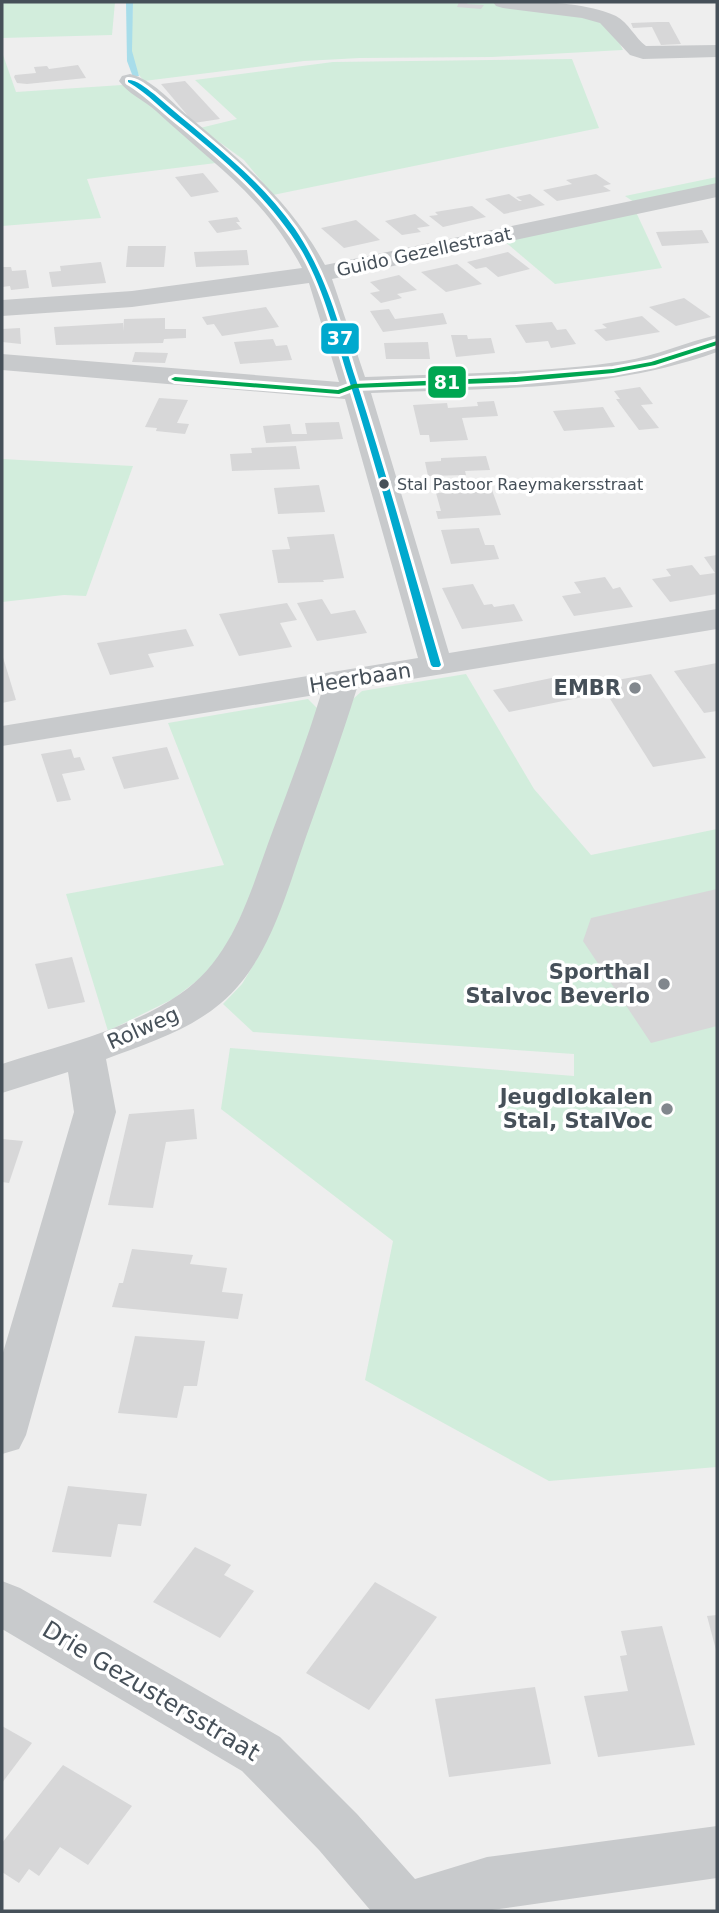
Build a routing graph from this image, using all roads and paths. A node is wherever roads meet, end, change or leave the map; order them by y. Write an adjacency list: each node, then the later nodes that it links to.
1 (503, 2): 2 (street)
2 (717, 51)
3 (130, 81): 5 (street)
4 (715, 192): 5 (street, Guido Gezellestraat)
5 (318, 274): 6 (street, Guido Gezellestraat); 9 (street)
6 (2, 308)
7 (717, 342): 9 (street)
8 (2, 362): 9 (street)
9 (354, 386): 11 (street)
10 (717, 619): 11 (street, Heerbaan)
11 (436, 665): 12 (street, Heerbaan)
12 (342, 681): 13 (street, Heerbaan); 14 (street, Rolweg)
13 (2, 736)
14 (85, 1052): 15 (street); 16 (street, Rolweg)
15 (2, 1079)
16 (2, 1435)
17 (2, 1603): 19 (street, Drie Gezustersstraat)
18 (717, 1852): 19 (street)
19 (406, 1910)

